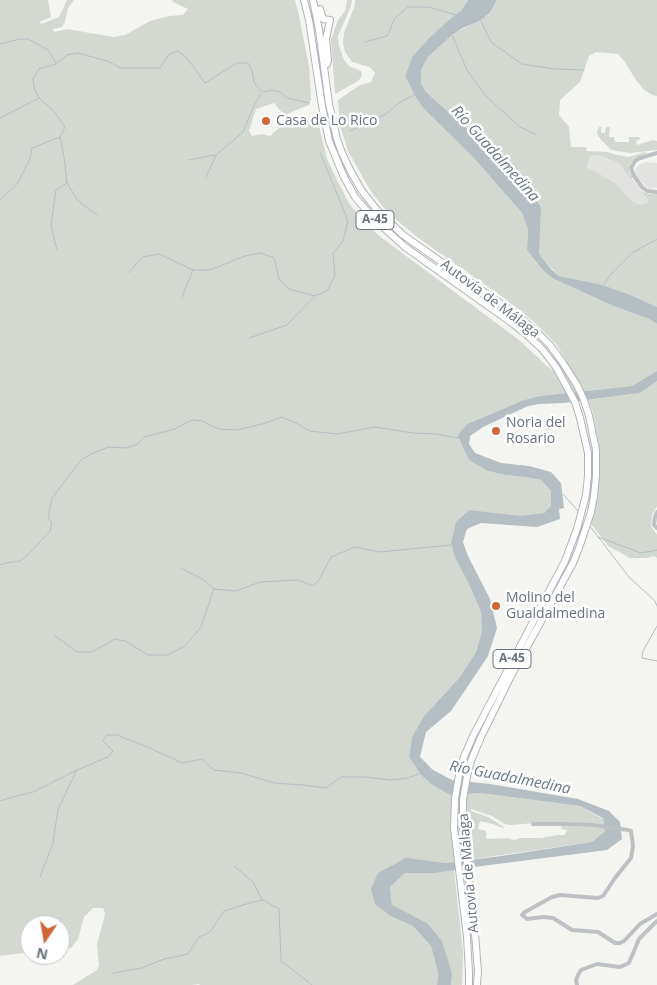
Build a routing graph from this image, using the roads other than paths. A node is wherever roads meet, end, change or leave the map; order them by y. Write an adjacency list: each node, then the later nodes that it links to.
1 (304, 0): 12 (highway, Autovía de Málaga / A-45)
2 (313, 0): 4 (highway, Autovía de Málaga / A-45)
3 (318, 0): 4 (highway)
4 (325, 73): 13 (highway, Autovía de Málaga / A-45)
5 (657, 153): 6 (street)
6 (657, 192)
7 (657, 512): 8 (street)
8 (657, 528)
9 (533, 824): 10 (street)
10 (657, 914)
11 (657, 921): 14 (street)
12 (469, 985)
13 (477, 985)
14 (578, 985)

